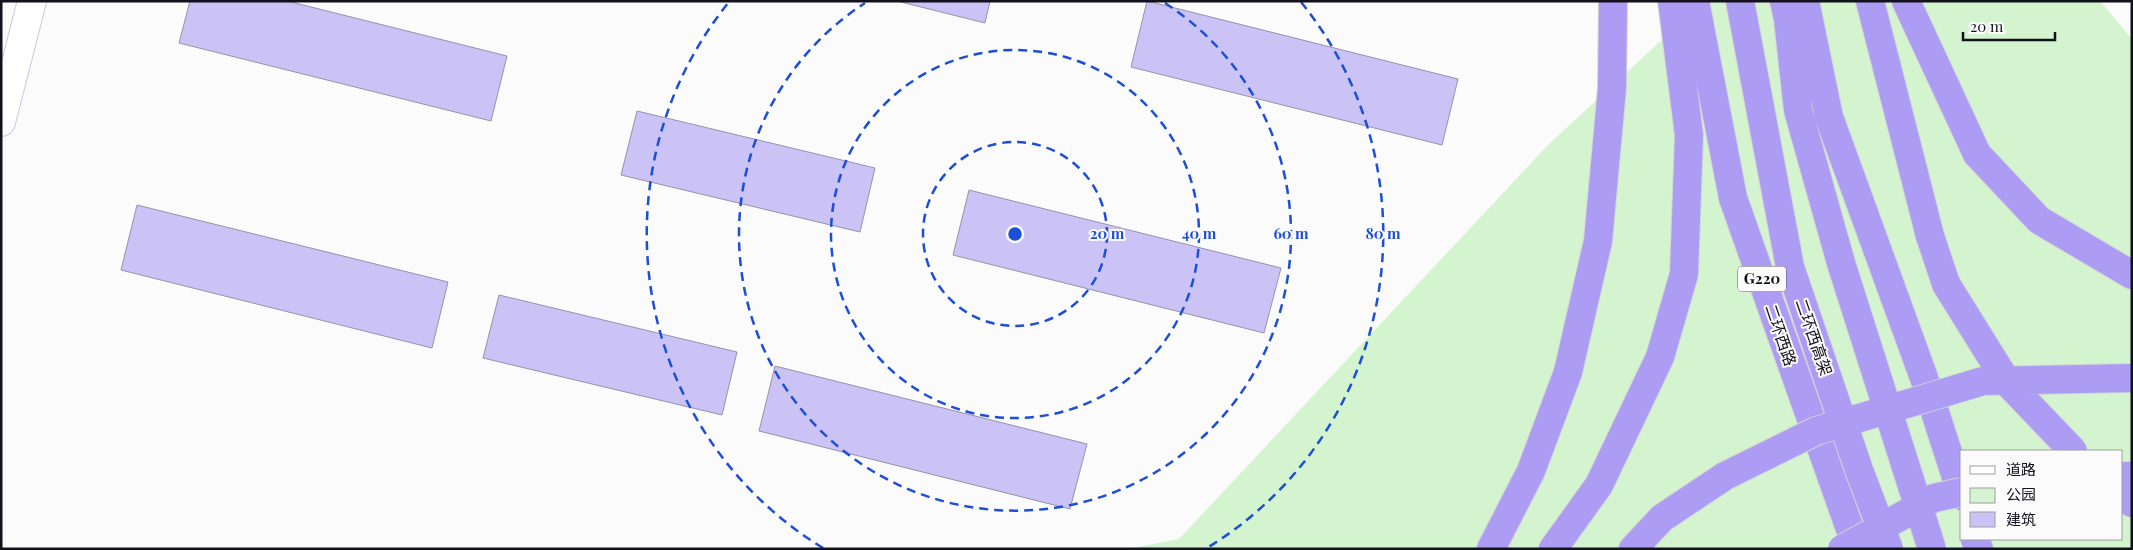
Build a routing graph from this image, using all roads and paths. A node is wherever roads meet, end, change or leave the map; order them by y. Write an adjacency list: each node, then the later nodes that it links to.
1 (32, 1): 10 (street)
2 (1613, 1): 16 (highway)
3 (1672, 1): 17 (highway)
4 (1695, 1): 20 (highway, 二环西路 / G220)
5 (1740, 1): 21 (highway, 二环西高架, bridge)
6 (1784, 1): 22 (highway, bridge)
7 (1804, 1): 14 (highway)
8 (1870, 1): 13 (highway, bridge)
9 (1906, 1): 11 (highway)
10 (1, 122)
11 (2132, 275)
12 (2132, 378): 18 (highway, bridge)
13 (2072, 450)
14 (1960, 490)
15 (1960, 492): 19 (highway, bridge)
16 (1491, 549)
17 (1553, 549)
18 (1633, 549)
19 (1842, 549)
20 (1857, 549)
21 (1890, 549)
22 (1932, 549)

